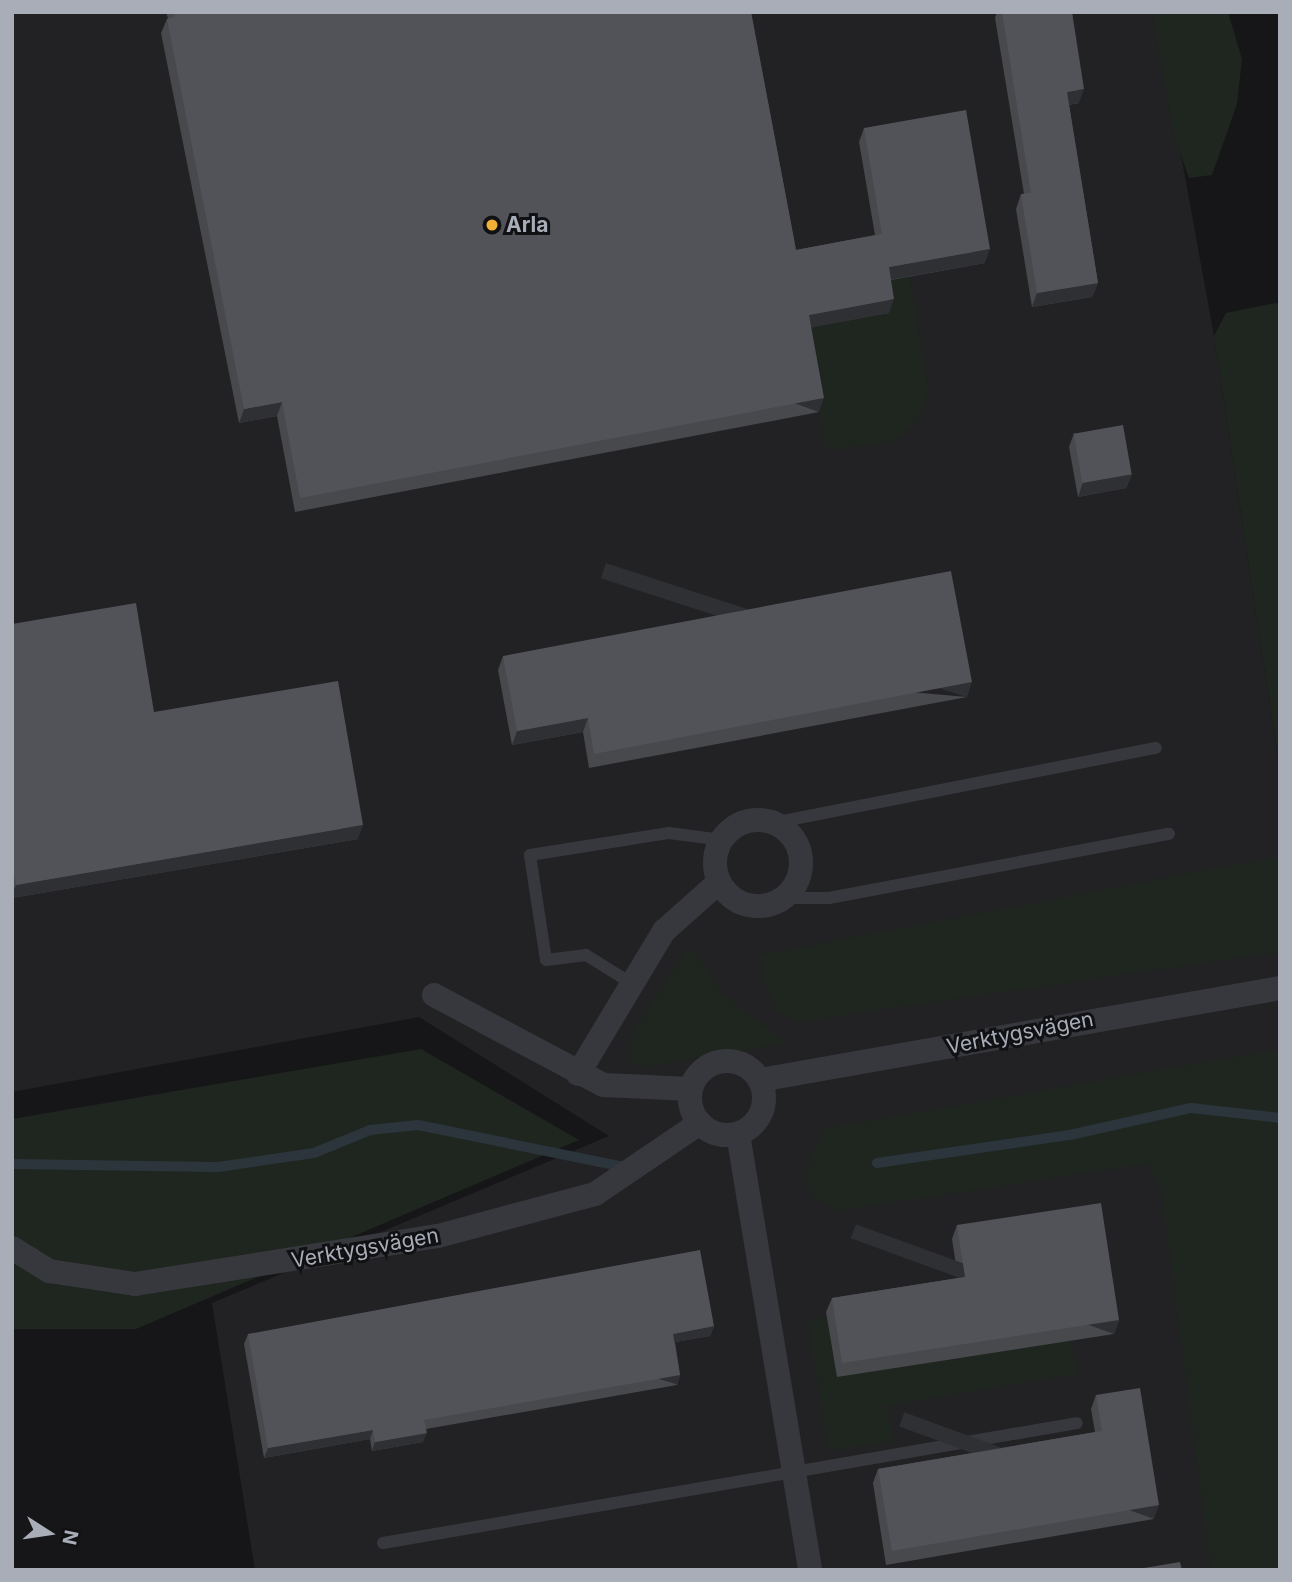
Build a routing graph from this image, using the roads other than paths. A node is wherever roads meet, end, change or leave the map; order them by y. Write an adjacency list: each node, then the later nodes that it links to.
1 (1156, 748): 2 (lane)
2 (774, 823): 4 (street); 6 (street)
3 (1169, 834): 6 (lane)
4 (722, 840): 5 (street); 7 (lane)
5 (719, 881): 6 (street); 7 (street)
6 (782, 898)
7 (631, 983): 10 (street)
8 (1280, 988): 11 (street, Verktygsvägen)
9 (434, 995): 10 (street)
10 (578, 1074): 12 (street)
11 (760, 1080): 12 (street); 14 (street)
12 (691, 1089): 13 (street)
13 (700, 1123): 14 (street); 15 (street, Verktygsvägen)
14 (738, 1134): 17 (street)
15 (12, 1248)
16 (1077, 1423): 17 (lane)
17 (793, 1474): 18 (lane); 19 (street)
18 (383, 1543)
19 (810, 1570)

